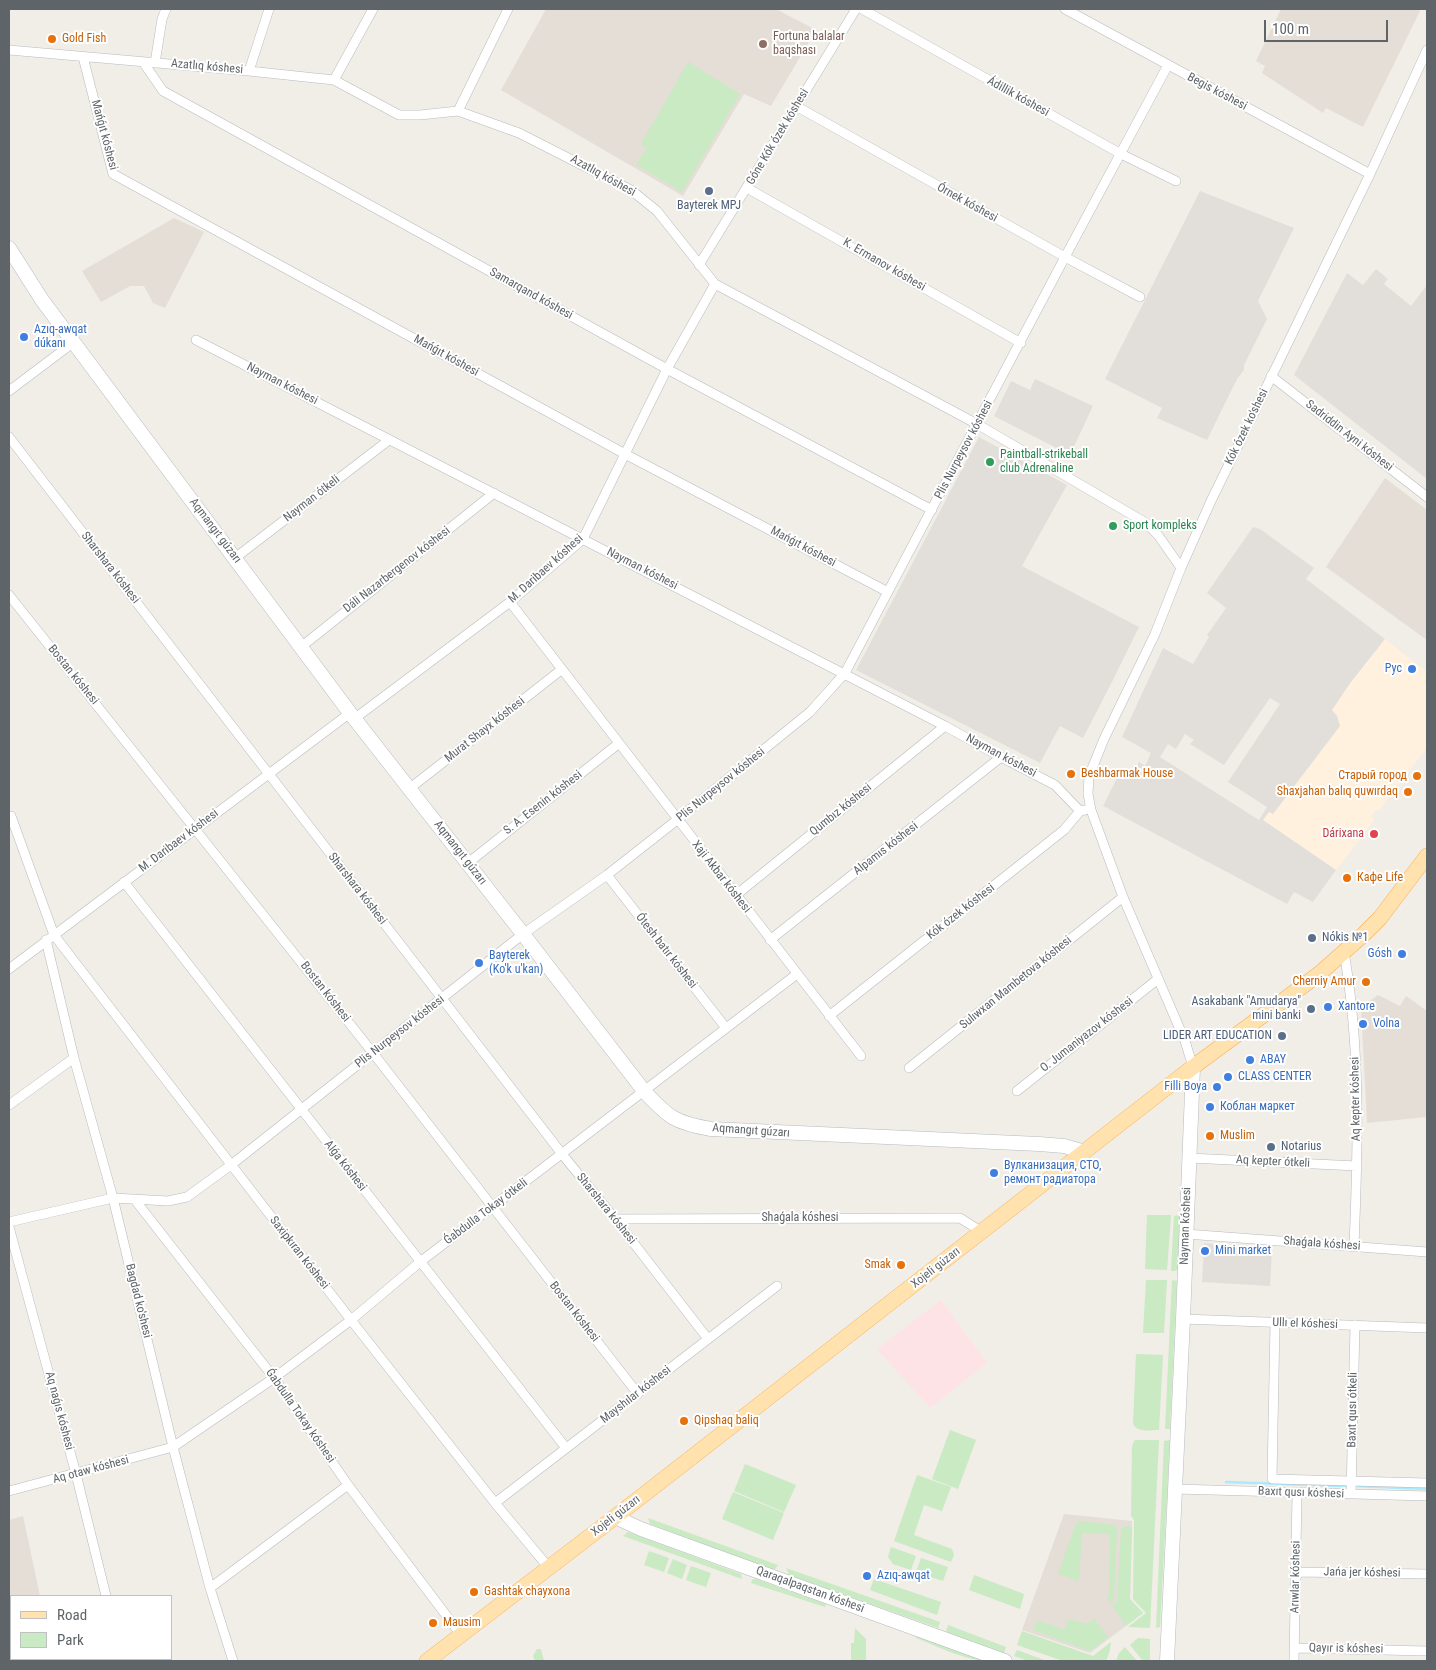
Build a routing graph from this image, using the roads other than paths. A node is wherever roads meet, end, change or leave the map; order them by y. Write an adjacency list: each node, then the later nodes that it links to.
1 (166, 9): 12 (street)
2 (269, 9): 14 (street)
3 (373, 9): 15 (street)
4 (508, 9): 17 (street)
5 (856, 9): 16 (street, Góne Kók ózek kóshesi)
6 (862, 9): 18 (street, Ádillik kóshesi)
7 (1065, 9): 13 (street, Begis kóshesi)
8 (9, 50): 10 (street, Azatlıq kóshesi)
9 (1427, 50): 19 (street, Kók ózek ko'shesi)
10 (83, 56): 11 (street, Azatlıq kóshesi); 36 (street, Mańǵıt kóshesi)
11 (143, 62): 12 (street, Azatlıq kóshesi); 30 (street, Samarqand kóshesi)
12 (156, 63): 14 (street, Azatlıq kóshesi)
13 (1168, 65): 18 (street, Plis Nurpeysov kóshesi); 19 (street, Begis kóshesi)
14 (249, 71): 15 (street, Azatlıq kóshesi)
15 (334, 80): 17 (street, Azatlıq kóshesi)
16 (796, 106): 21 (street, Góne Kók ózek kóshesi); 23 (street, Órnek kóshesi)
17 (458, 111): 24 (street, Azatlıq kóshesi)
18 (1121, 154): 20 (street, Ádillik kóshesi); 23 (street, Plis Nurpeysov kóshesi)
19 (1370, 174): 31 (street, Kók ózek ko'shesi)
20 (1176, 181)
21 (747, 188): 24 (street, Góne Kók ózek kóshesi); 29 (street, K. Ermanov kóshesi)
22 (9, 248): 28 (street, Aqmangıt gúzarı)
23 (1065, 258): 26 (street, Órnek kóshesi); 29 (street, Plis Nurpeysov kóshesi)
24 (700, 265): 25 (street, Azatlıq kóshesi)
25 (715, 284): 30 (street, M. Daribaev kóshesi); 33 (street, Azatlıq kóshesi)
26 (1140, 297)
27 (196, 340): 35 (street, Nayman kóshesi)
28 (74, 342): 32 (street); 41 (street, Aqmangıt gúzarı)
29 (1021, 342): 33 (street, Plis Nurpeysov kóshesi)
30 (667, 369): 36 (street, M. Daribaev kóshesi); 39 (street, Samarqand kóshesi)
31 (1271, 376): 38 (street, Sadriddin Ayni kóshesi); 42 (street, Kók ózek ko'shesi)
32 (9, 392)
33 (977, 424): 39 (street, Plis Nurpeysov kóshesi); 42 (street, Azatlıq kóshesi)
34 (9, 437): 53 (street, Sharshara kóshesi)
35 (389, 440): 37 (street, Nayman kóshesi); 41 (street, Nayman ótkeli)
36 (625, 454): 40 (street, M. Daribaev kóshesi); 43 (street, Mańǵıt kóshesi)
37 (494, 493): 40 (street, Nayman kóshesi); 46 (street, Dáli Nazarbergenov kóshesi)
38 (1427, 497)
39 (932, 510): 43 (street, Plis Nurpeysov kóshesi)
40 (582, 539): 45 (street, M. Daribaev kóshesi); 48 (street, Nayman kóshesi)
41 (235, 558): 46 (street, Aqmangıt gúzarı)
42 (1181, 568): 55 (street, Kók ózek ko'shesi)
43 (888, 592): 48 (street, Plis Nurpeysov kóshesi)
44 (9, 595): 59 (street, Bostan kóshesi)
45 (510, 602): 47 (street, Xaji Akbar kóshesi); 49 (street, M. Daribaev kóshesi)
46 (300, 647): 49 (street, Aqmangıt gúzarı)
47 (561, 670): 51 (street, Xaji Akbar kóshesi); 54 (street, Murat Shayx kóshesi)
48 (846, 673): 50 (street, Nayman kóshesi); 58 (street, Plis Nurpeysov kóshesi)
49 (352, 716): 53 (street, M. Daribaev kóshesi); 54 (street, Aqmangıt gúzarı)
50 (945, 726): 52 (street, Nayman kóshesi); 64 (street, Qumbız kóshesi)
51 (618, 744): 58 (street, Xaji Akbar kóshesi); 61 (street, S. A. Esenin kóshesi)
52 (1001, 757): 56 (street, Nayman kóshesi); 68 (street, Alpamıs kóshesi)
53 (269, 774): 59 (street, M. Daribaev kóshesi); 73 (street, Sharshara kóshesi)
54 (410, 789): 61 (street, Aqmangıt gúzarı)
55 (1090, 810): 56 (street); 65 (street, Nayman kóshesi)
56 (1080, 811): 74 (street, Kók ózek kóshesi)
57 (10, 816): 67 (street)
58 (677, 820): 62 (street, Plis Nurpeysov kóshesi); 64 (street, Xaji Akbar kóshesi)
59 (196, 828): 63 (street, M. Daribaev kóshesi); 76 (street, Bostan kóshesi)
60 (1427, 856): 69 (main road, Xojeli gúzarı)
61 (468, 863): 66 (street, Aqmangıt gúzarı)
62 (607, 875): 66 (street, Plis Nurpeysov kóshesi); 75 (street, Ótesh batır kóshesi)
63 (124, 882): 67 (street, M. Daribaev kóshesi); 84 (street, Alǵa kóshesi)
64 (736, 895): 68 (street, Xaji Akbar kóshesi)
65 (1123, 897): 72 (street, Nayman kóshesi); 79 (street, Sulıwxan Mambetova kóshesi)
66 (523, 934): 73 (street, Plis Nurpeysov kóshesi); 82 (street, Aqmangıt gúzarı)
67 (50, 938): 70 (street, M. Daribaev kóshesi); 78 (street, Bagdad ko'shesi); 88 (street, Saxipkıran kóshesi)
68 (770, 940): 71 (street, Xaji Akbar kóshesi)
69 (1344, 952): 80 (main road, Xojeli gúzarı); 89 (street, Aq kepter kóshesi)
70 (9, 969)
71 (797, 974): 74 (street, Xaji Akbar kóshesi); 75 (street, Ǵabdulla Tokay ótkeli)
72 (1158, 979): 80 (street, Nayman kóshesi); 81 (street, O. Jumaniyazov kóshesi)
73 (442, 999): 76 (street, Plis Nurpeysov kóshesi); 86 (street, Sharshara kóshesi)
74 (829, 1016): 77 (street, Xaji Akbar kóshesi)
75 (726, 1028): 82 (street, Ǵabdulla Tokay ótkeli)
76 (373, 1053): 84 (street, Plis Nurpeysov kóshesi); 92 (street, Bostan kóshesi)
77 (861, 1056)
78 (74, 1058): 83 (street); 90 (street, Bagdad ko'shesi)
79 (909, 1068)
80 (1192, 1068): 85 (main road, Xojeli gúzarı); 87 (street, Nayman kóshesi)
81 (1017, 1090)
82 (644, 1091): 85 (street, Aqmangıt gúzarı); 86 (street, Ǵabdulla Tokay ótkeli)
83 (9, 1105)
84 (301, 1110): 88 (street, Plis Nurpeysov kóshesi); 100 (street, Alǵa kóshesi)
85 (1084, 1152): 96 (main road, Xojeli gúzarı)
86 (562, 1154): 92 (street, Ǵabdulla Tokay ótkeli); 93 (street, Sharshara kóshesi)
87 (1189, 1158): 89 (street, Aq kepter ótkeli); 97 (street, Nayman kóshesi)
88 (231, 1165): 91 (street, Plis Nurpeysov kóshesi); 103 (street, Saxipkıran kóshesi)
89 (1357, 1166): 98 (street, Aq kepter kóshesi)
90 (113, 1198): 91 (street, Plis Nurpeysov kóshesi); 94 (street, Plis Nurpeysov kóshesi); 110 (street, Bagdad ko'shesi)
91 (135, 1200): 108 (street, Ǵabdulla Tokay kóshesi)
92 (492, 1207): 100 (street, Ǵabdulla Tokay ótkeli); 109 (street, Bostan kóshesi)
93 (615, 1219): 96 (street, Shaǵala kóshesi); 107 (street, Sharshara kóshesi)
94 (9, 1222)
95 (9, 1227): 112 (street, Aq naǵıs kóshesi)
96 (982, 1232): 122 (main road, Xojeli gúzarı)
97 (1186, 1234): 98 (street, Shaǵala kóshesi); 102 (street, Nayman kóshesi)
98 (1354, 1246): 99 (street, Shaǵala kóshesi)
99 (1427, 1252)
100 (420, 1262): 103 (street, Ǵabdulla Tokay ótkeli); 111 (street, Alǵa kóshesi)
101 (777, 1286): 107 (street, Mayshılar kóshesi)
102 (1183, 1319): 104 (street, Ullı el kóshesi); 116 (street, Nayman kóshesi)
103 (352, 1320): 108 (street, Ǵabdulla Tokay ótkeli); 121 (street, Saxipkıran kóshesi)
104 (1275, 1323): 105 (street, Ullı el kóshesi); 113 (street, Baxıt qusı kóshesi)
105 (1355, 1325): 106 (street, Ullı el kóshesi); 113 (street, Baxıt qusı ótkeli)
106 (1427, 1328)
107 (708, 1339): 109 (street, Mayshılar kóshesi)
108 (274, 1378): 110 (street, Ǵabdulla Tokay ótkeli); 115 (street, Ǵabdulla Tokay kóshesi)
109 (638, 1394): 111 (street, Mayshılar kóshesi)
110 (173, 1447): 112 (street, Aq otaw kóshesi); 126 (street, Bagdad ko'shesi)
111 (566, 1448): 121 (street, Mayshılar kóshesi)
112 (76, 1474): 117 (street, Aq otaw kóshesi); 127 (street, Aq naǵıs kóshesi)
113 (1352, 1481): 114 (street, Baxıt qusı kóshesi); 119 (street, Baxıt qusı ótkeli)
114 (1427, 1483)
115 (348, 1485): 126 (street); 128 (street, Ǵabdulla Tokay kóshesi)
116 (1175, 1489): 118 (street, Baxıt qusı kóshesi); 134 (street, Nayman kóshesi)
117 (9, 1491)
118 (1297, 1493): 119 (street, Baxıt qusı kóshesi); 124 (street, Arıwlar kóshesi)
119 (1351, 1494): 120 (street, Baxıt qusı kóshesi)
120 (1427, 1496)
121 (495, 1503): 123 (street, Saxipkıran kóshesi)
122 (615, 1518): 123 (main road, Xojeli gúzarı); 133 (street, Qaraqalpaqstan kóshesi)
123 (549, 1568): 128 (main road, Xojeli gúzarı)
124 (1297, 1572): 125 (street, Jańa jer kóshesi); 129 (street, Arıwlar kóshesi)
125 (1427, 1574)
126 (210, 1588): 131 (street, Bagdad ko'shesi)
127 (106, 1595)
128 (461, 1635): 132 (main road, Xojeli gúzarı)
129 (1295, 1648): 130 (street, Qayır is kóshesi); 135 (street, Arıwlar kóshesi)
130 (1427, 1651)
131 (233, 1661)
132 (427, 1661)
133 (1005, 1661)
134 (1167, 1661)
135 (1294, 1661)

